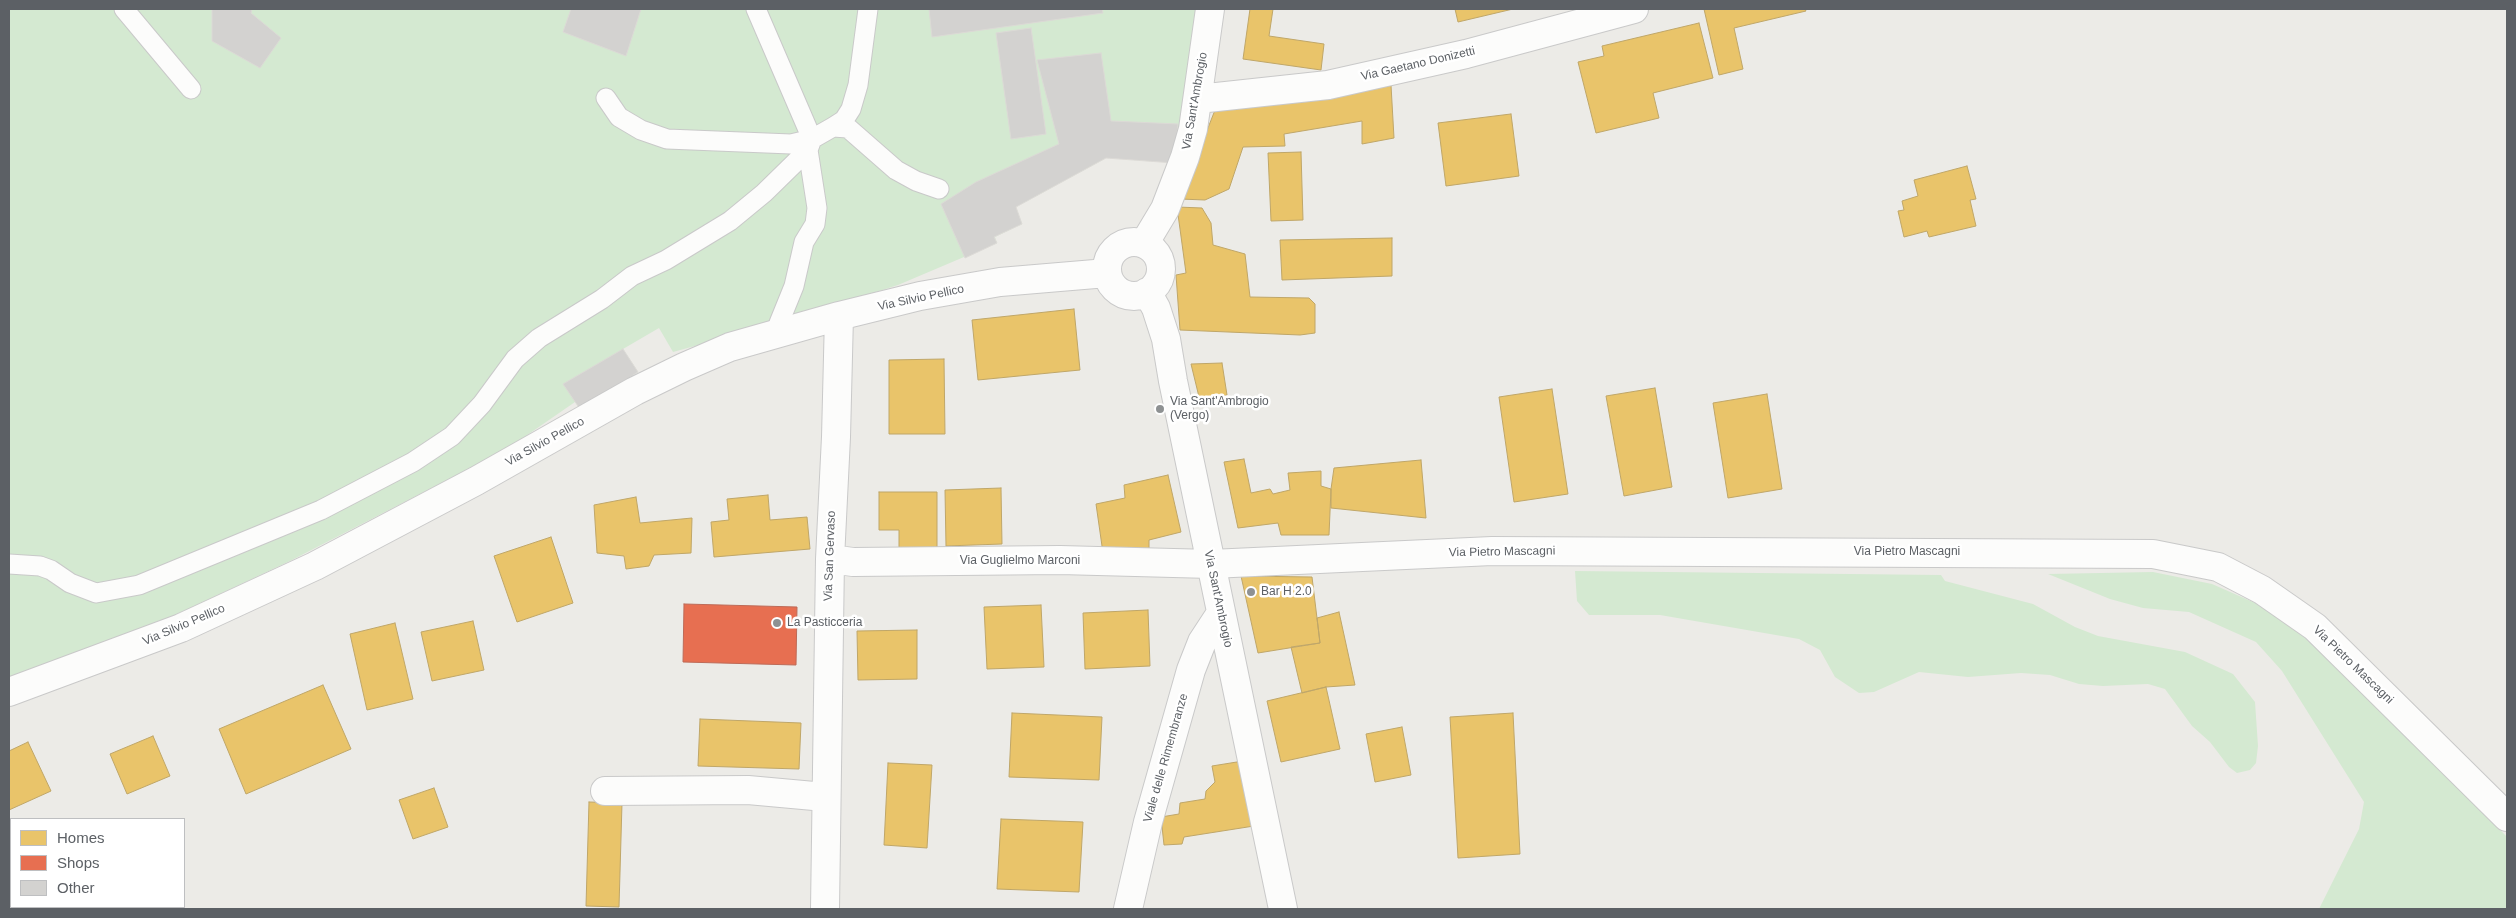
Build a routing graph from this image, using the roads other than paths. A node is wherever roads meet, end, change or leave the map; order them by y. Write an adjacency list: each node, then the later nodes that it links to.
1 (124, 9): 6 (lane)
2 (756, 9): 10 (lane)
3 (868, 9): 9 (lane)
4 (1210, 9): 8 (street, Via Sant'Ambrogio)
5 (1634, 9): 8 (street, Via Gaetano Donizetti)
6 (191, 89)
7 (606, 98): 10 (lane)
8 (1198, 99): 12 (street, Via Sant'Ambrogio)
9 (833, 127): 10 (lane); 11 (lane)
10 (810, 144): 16 (lane); 18 (lane)
11 (939, 189)
12 (1144, 244): 13 (street); 14 (street)
13 (1107, 273): 14 (street); 15 (street, Via Silvio Pellico)
14 (1147, 292): 19 (street, Via Sant'Ambrogio)
15 (839, 316): 17 (street, Via San Gervaso); 21 (street, Via Silvio Pellico)
16 (779, 323)
17 (830, 559): 19 (street, Via Guglielmo Marconi); 23 (street, Via San Gervaso)
18 (9, 564)
19 (1211, 564): 20 (street, Via Sant'Ambrogio); 24 (street, Via Pietro Mascagni)
20 (1221, 613): 26 (street, Viale delle Rimembranze); 27 (street, Via Sant'Ambrogio)
21 (9, 692)
22 (605, 791): 23 (street)
23 (825, 797): 25 (street, Via San Gervaso)
24 (2507, 817)
25 (825, 909)
26 (1128, 909)
27 (1283, 909)

